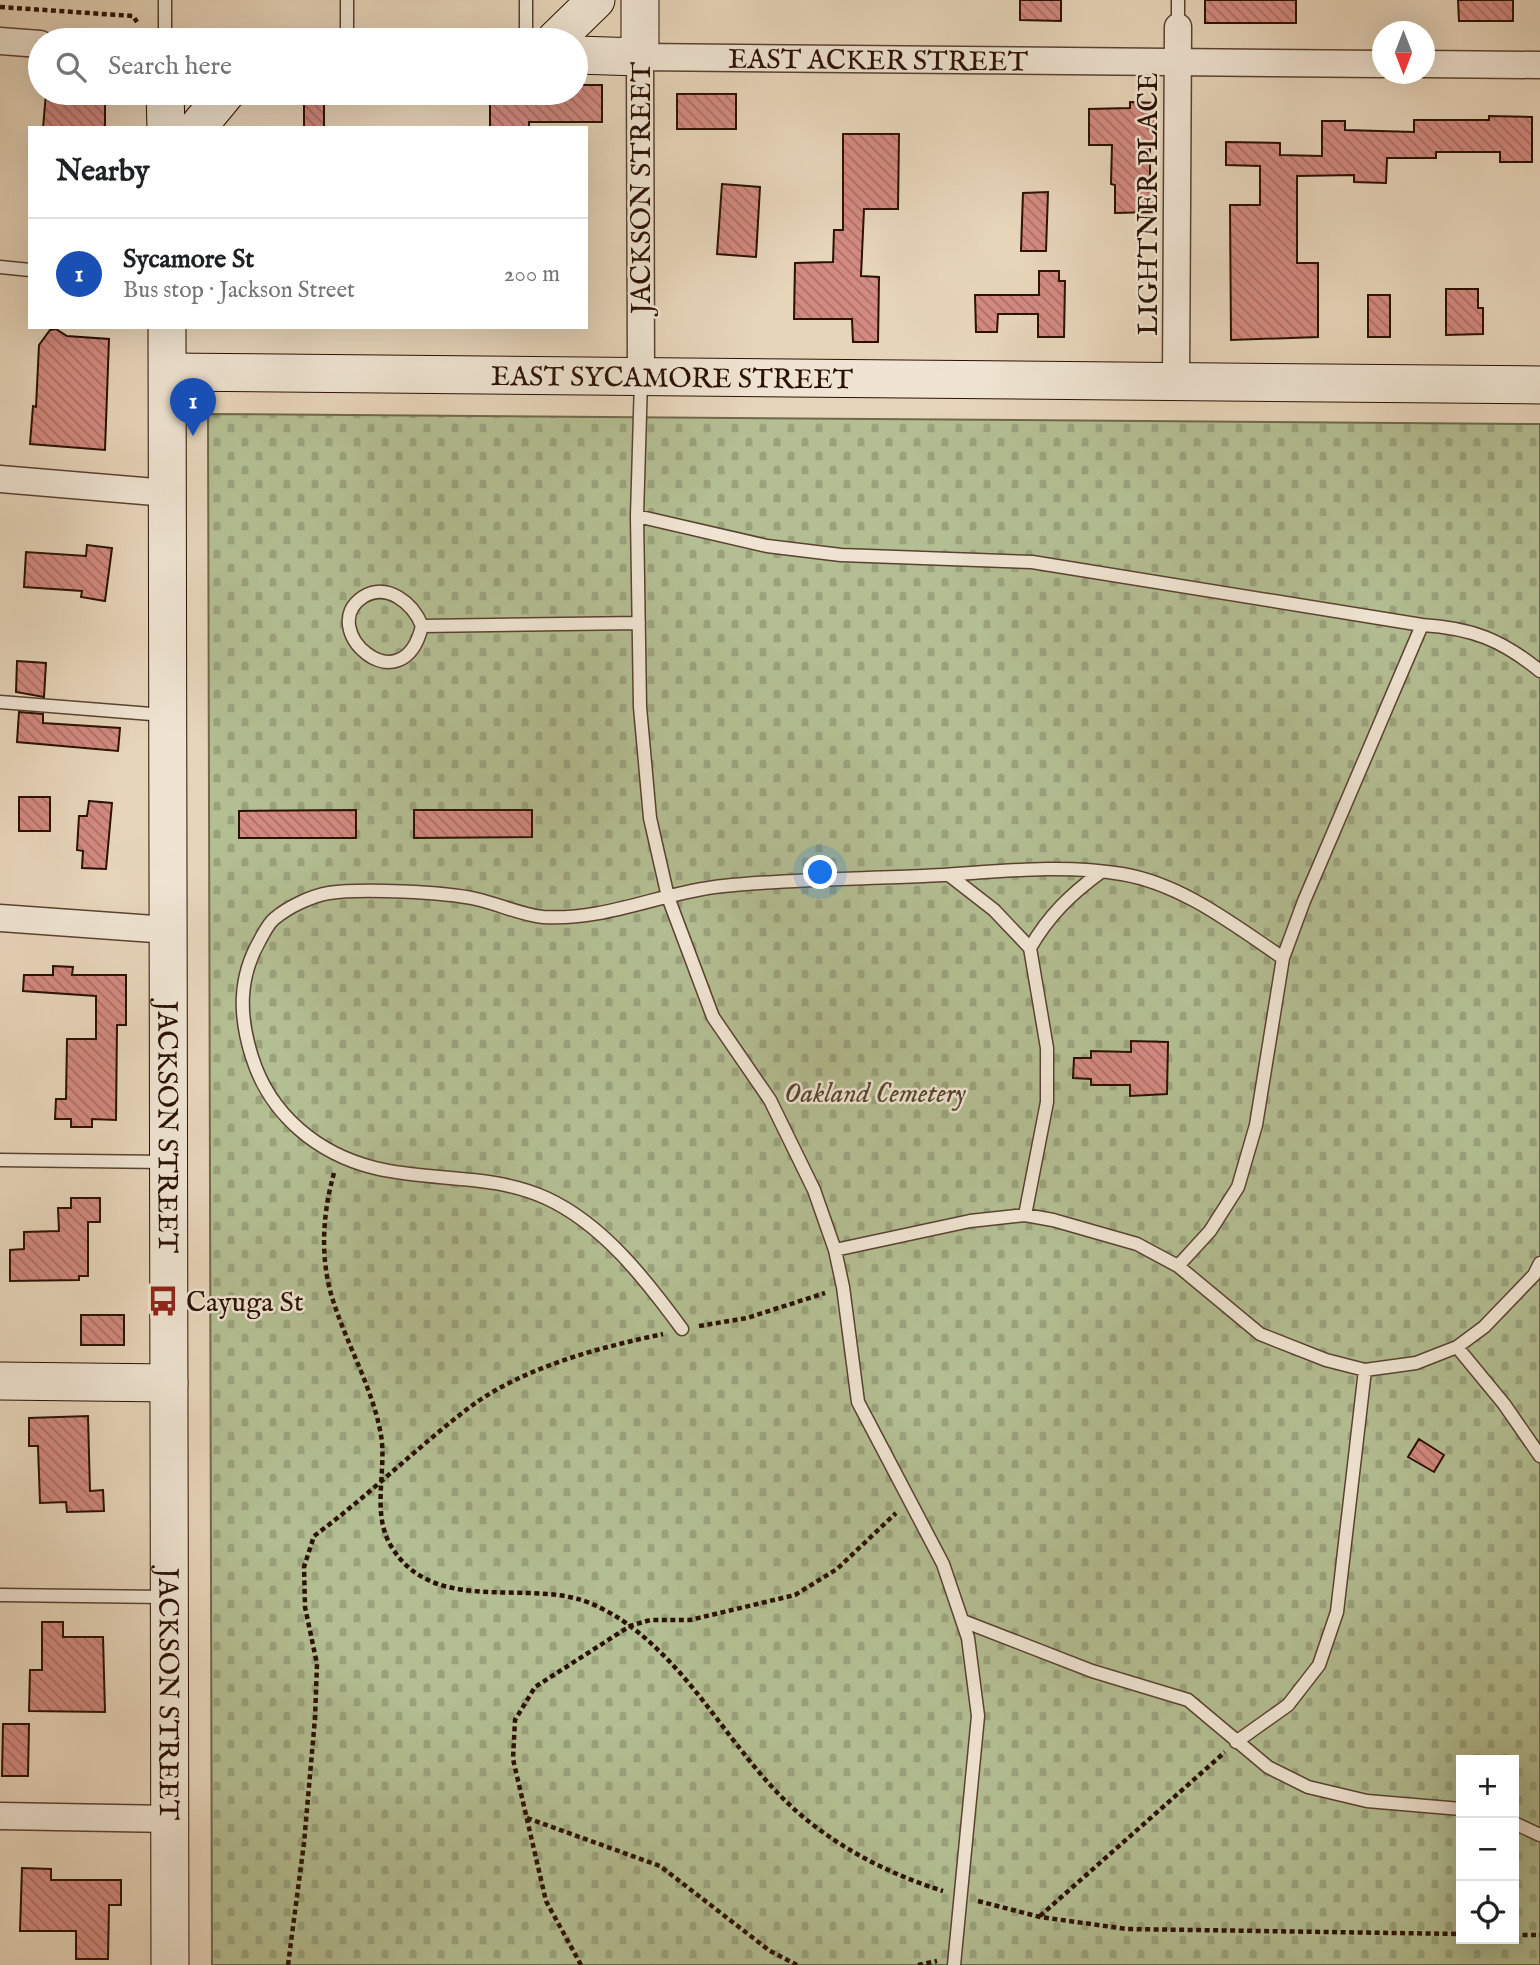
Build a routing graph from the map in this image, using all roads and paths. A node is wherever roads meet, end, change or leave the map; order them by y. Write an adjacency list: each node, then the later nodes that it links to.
1 (165, 0): 10 (lane)
2 (347, 0): 11 (lane)
3 (526, 0): 12 (lane)
4 (596, 0): 13 (street)
5 (640, 0): 17 (street, JACKSON STREET)
6 (1178, 0): 9 (lane)
7 (0, 7): 8 (path)
8 (137, 22)
9 (1178, 27): 18 (street, LIGHTNER PLACE)
10 (165, 28)
11 (347, 28)
12 (526, 28)
13 (567, 28)
14 (0, 41): 15 (street)
15 (28, 43)
16 (588, 55): 17 (street, EAST ACKER STREET)
17 (640, 57): 18 (street, EAST ACKER STREET); 30 (street, JACKSON STREET)
18 (1179, 64): 19 (street, EAST ACKER STREET); 31 (street, LIGHTNER PLACE)
19 (1372, 64)
20 (1435, 64): 21 (street)
21 (1540, 65)
22 (165, 105): 24 (street)
23 (216, 105): 25 (street)
24 (166, 126)
25 (199, 126)
26 (0, 267): 27 (lane)
27 (28, 270)
28 (167, 329): 29 (street, JACKSON STREET)
29 (168, 372): 30 (street, EAST SYCAMORE STREET); 34 (street, JACKSON STREET)
30 (641, 377): 31 (street, EAST SYCAMORE STREET); 35 (lane)
31 (1176, 382): 32 (street, EAST SYCAMORE STREET)
32 (1540, 386)
33 (0, 479): 34 (street)
34 (167, 493): 41 (street, JACKSON STREET)
35 (637, 516): 36 (lane); 37 (lane)
36 (639, 623): 38 (lane); 44 (lane)
37 (1422, 625): 39 (lane); 48 (lane)
38 (422, 626): 38 (lane)
39 (1540, 671)
40 (0, 702): 41 (lane)
41 (168, 715): 46 (street, JACKSON STREET)
42 (1101, 872): 43 (lane); 47 (lane); 48 (lane)
43 (949, 875): 44 (lane); 47 (lane)
44 (668, 897): 49 (lane); 53 (lane)
45 (0, 918): 46 (street)
46 (168, 930): 51 (street, JACKSON STREET)
47 (1030, 948): 52 (lane)
48 (1283, 958): 55 (lane)
49 (338, 1156): 57 (lane); 63 (path)
50 (0, 1160): 51 (lane)
51 (169, 1162): 61 (street, JACKSON STREET)
52 (1025, 1215): 53 (lane); 55 (lane)
53 (835, 1250): 56 (lane)
54 (1540, 1263): 58 (lane)
55 (1178, 1266): 59 (lane)
56 (843, 1287): 57 (path); 64 (lane)
57 (682, 1329): 63 (path)
58 (1457, 1347): 59 (lane); 62 (lane)
59 (1365, 1370): 69 (lane)
60 (0, 1381): 61 (street)
61 (169, 1383): 66 (street, JACKSON STREET)
62 (1540, 1456)
63 (381, 1482): 68 (path); 82 (path)
64 (909, 1500): 67 (lane); 68 (path)
65 (0, 1595): 66 (lane)
66 (170, 1597): 73 (street, JACKSON STREET)
67 (964, 1621): 69 (lane); 76 (lane)
68 (630, 1626): 72 (path); 76 (path)
69 (1236, 1742): 70 (lane); 77 (path)
70 (1456, 1809)
71 (0, 1816): 73 (street)
72 (527, 1818): 83 (path); 84 (path)
73 (171, 1819): 81 (street, JACKSON STREET)
74 (1519, 1825): 75 (lane)
75 (1540, 1835)
76 (961, 1897): 77 (path); 85 (lane)
77 (1040, 1917): 78 (path)
78 (1456, 1934)
79 (1519, 1935): 80 (path)
80 (1540, 1935)
81 (170, 1965)
82 (288, 1965)
83 (581, 1965)
84 (797, 1965)
85 (954, 1965)

